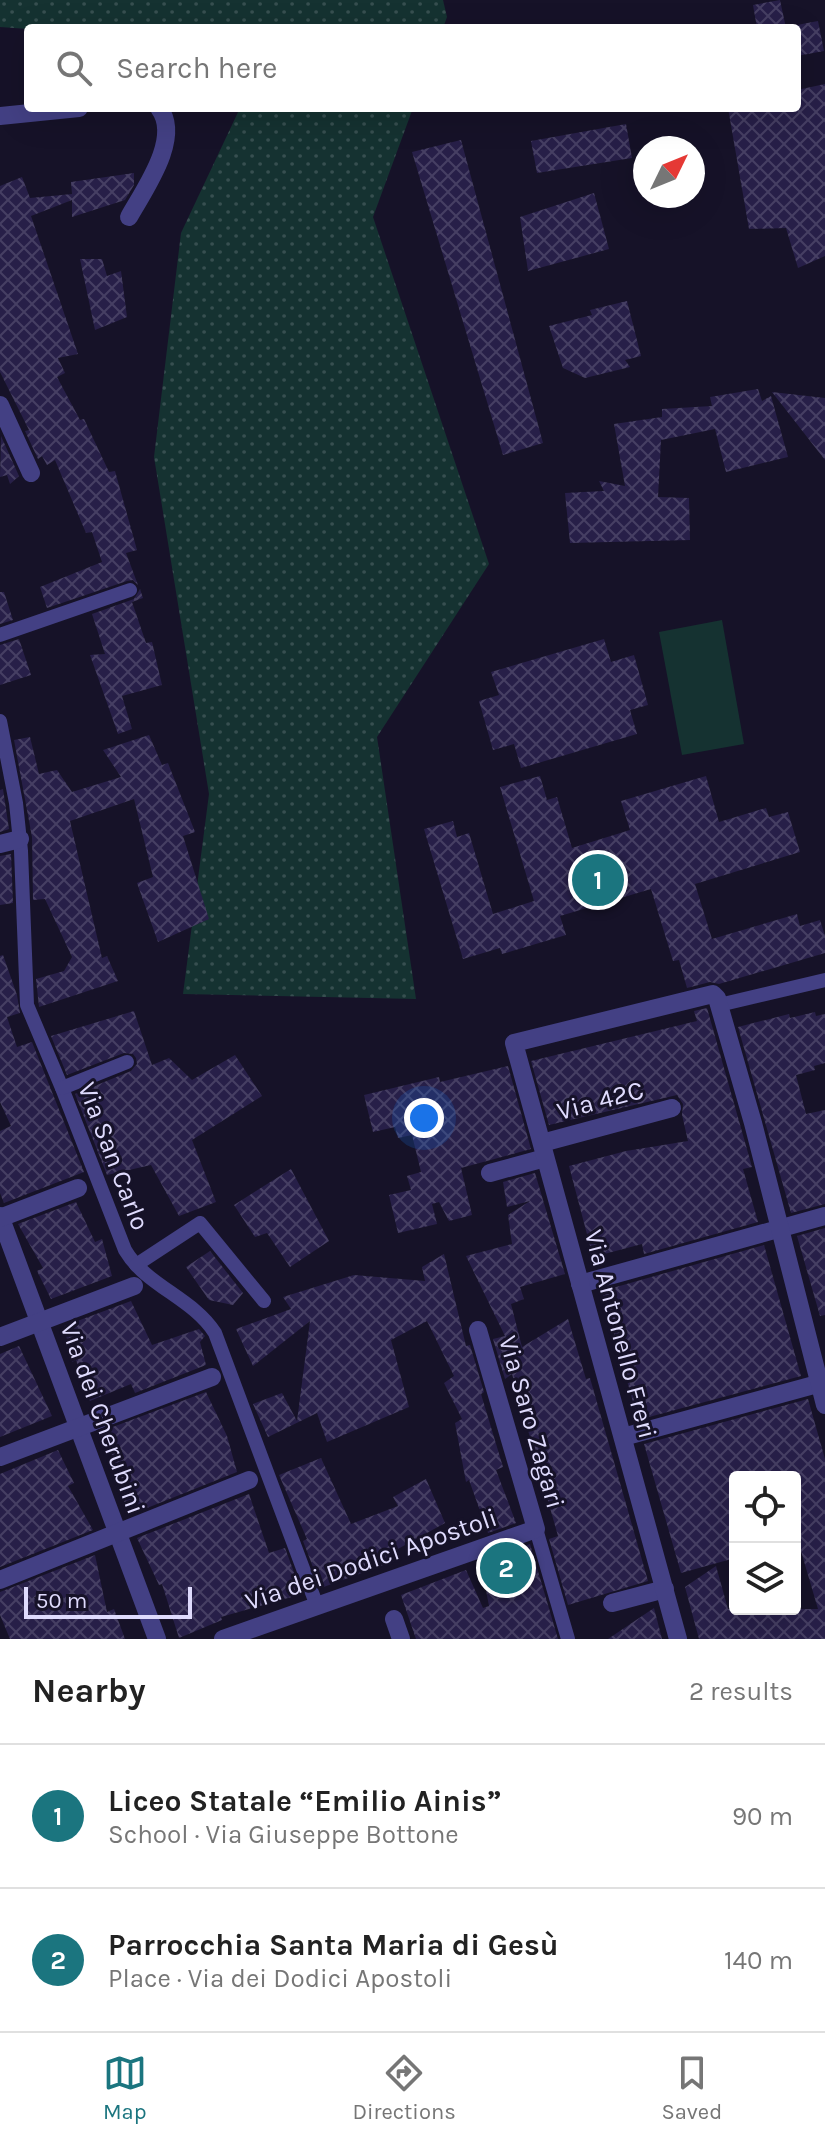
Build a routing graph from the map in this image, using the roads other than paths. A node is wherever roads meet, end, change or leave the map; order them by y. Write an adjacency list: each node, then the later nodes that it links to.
1 (40, 112): 3 (street)
2 (161, 112): 4 (street)
3 (0, 116)
4 (129, 217)
5 (2, 415): 6 (street)
6 (31, 473)
7 (130, 590): 8 (street)
8 (0, 635)
9 (0, 721): 10 (street, Via San Carlo)
10 (20, 839): 11 (street); 15 (street, Via San Carlo)
11 (0, 844)
12 (825, 980): 13 (street)
13 (719, 1005): 17 (street, Via Antonello Freri); 22 (street)
14 (127, 1062): 15 (street)
15 (62, 1088): 23 (street, Via San Carlo)
16 (672, 1108): 17 (street, Via 42C)
17 (544, 1150): 18 (street, Via 42C); 24 (street, Via Antonello Freri)
18 (490, 1173)
19 (78, 1188): 21 (street)
20 (825, 1216): 22 (street)
21 (0, 1217): 27 (street, Via dei Cherubini)
22 (779, 1228): 24 (street); 31 (street)
23 (136, 1265): 26 (street); 42 (street, Via San Carlo)
24 (580, 1284): 34 (street, Via Antonello Freri)
25 (134, 1286): 27 (street)
26 (264, 1301)
27 (39, 1322): 29 (street); 33 (street, Via dei Cherubini)
28 (478, 1330): 37 (street, Via Saro Zagari)
29 (0, 1337)
30 (212, 1377): 33 (street)
31 (822, 1383): 32 (street); 34 (street)
32 (825, 1405)
33 (78, 1427): 35 (street); 38 (street, Via dei Cherubini)
34 (623, 1437): 40 (street, Via Antonello Freri)
35 (0, 1457)
36 (249, 1480): 38 (street)
37 (536, 1529): 42 (street, Via dei Dodici Apostoli); 47 (street)
38 (117, 1533): 39 (street); 44 (street, Via dei Cherubini)
39 (0, 1580)
40 (665, 1589): 41 (street); 48 (street, Via Antonello Freri)
41 (612, 1603)
42 (317, 1606): 45 (street, Via dei Dodici Apostoli)
43 (394, 1619): 46 (street)
44 (157, 1639)
45 (223, 1639)
46 (401, 1639)
47 (568, 1639)
48 (678, 1639)

